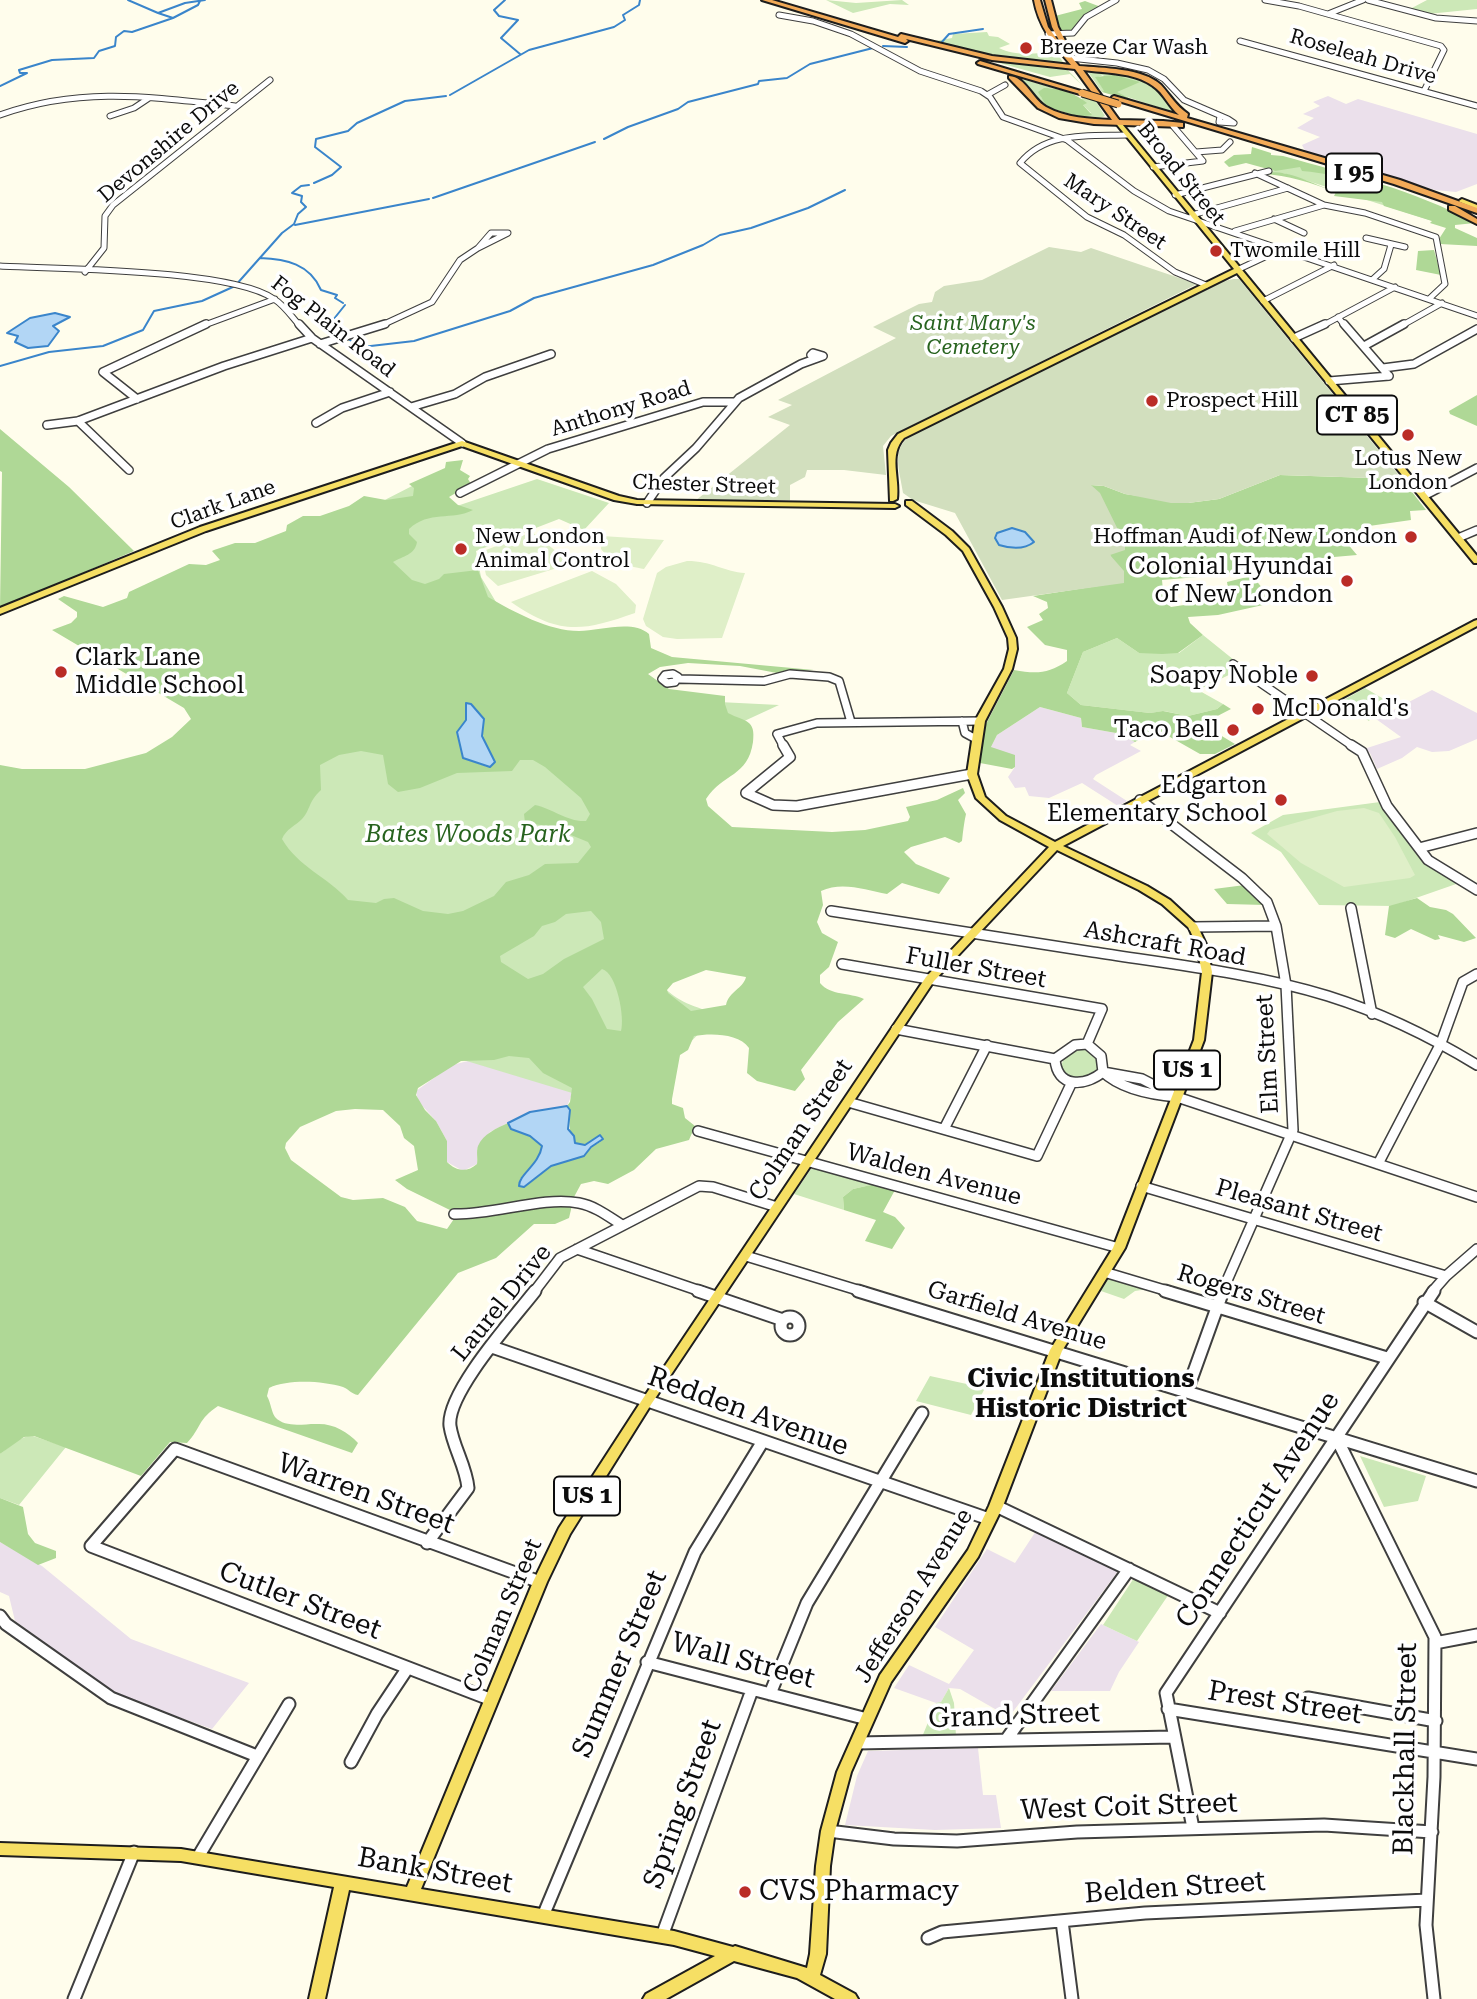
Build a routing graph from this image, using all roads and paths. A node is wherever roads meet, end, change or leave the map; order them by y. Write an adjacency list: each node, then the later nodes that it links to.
1 (765, 0): 15 (highway, I 95)
2 (777, 0): 13 (highway, I 95)
3 (1037, 0): 12 (highway, CT 85)
4 (1048, 0): 11 (highway, CT 85)
5 (1116, 0): 11 (street)
6 (1265, 0): 8 (street)
7 (1366, 0): 8 (street); 10 (street)
8 (1328, 14): 20 (street)
9 (779, 15): 21 (street)
10 (1477, 21)
11 (1057, 32): 12 (street); 16 (highway, CT 85)
12 (1048, 34): 16 (highway, CT 85)
13 (901, 36): 16 (highway); 19 (highway, I 95)
14 (1240, 41): 20 (street, Roseleah Drive)
15 (945, 53): 19 (highway, I 95); 28 (highway)
16 (1072, 62): 27 (street); 28 (highway, Broad Street / CT 85); 31 (highway)
17 (270, 80): 23 (street, Devonshire Drive)
18 (1005, 85): 21 (street)
19 (1080, 91): 31 (highway, I 95, bridge)
20 (1424, 91): 24 (street, Roseleah Drive)
21 (987, 95): 32 (street)
22 (149, 98): 23 (street); 25 (street); 26 (street)
23 (235, 106): 56 (street, Devonshire Drive)
24 (1477, 106)
25 (0, 115)
26 (110, 116)
27 (1220, 116)
28 (1116, 120): 30 (main road, Broad Street / CT 85); 31 (highway)
29 (1173, 126): 33 (street)
30 (1127, 135): 32 (street); 34 (main road, Broad Street / CT 85)
31 (1229, 137): 33 (street); 37 (highway, I 95); 45 (highway, I 95)
32 (1062, 138): 43 (street); 58 (street, Mary Street)
33 (1196, 152): 34 (street)
34 (1153, 167): 39 (main road, Broad Street / CT 85)
35 (1269, 171): 36 (street)
36 (1255, 173): 38 (street); 39 (street)
37 (1405, 184): 40 (highway); 42 (highway, I 95)
38 (1288, 188): 41 (street); 43 (street)
39 (1175, 195): 43 (main road, Broad Street / CT 85)
40 (1462, 201): 42 (main road)
41 (1324, 205): 44 (street); 61 (street)
42 (1477, 207)
43 (1194, 218): 46 (street); 55 (main road, Broad Street / CT 85)
44 (1274, 219): 46 (street); 47 (street)
45 (1477, 220)
46 (1234, 231): 51 (street)
47 (1304, 233)
48 (1366, 239): 49 (street)
49 (1391, 245): 50 (street); 57 (street)
50 (1405, 247)
51 (1284, 248): 53 (street); 55 (street)
52 (477, 249): 52 (street); 69 (street)
53 (1334, 265): 57 (street); 62 (street)
54 (0, 267): 56 (street, Fog Plain Road)
55 (1237, 270): 58 (main road); 62 (main road, Broad Street / CT 85)
56 (85, 272): 60 (street, Fog Plain Road)
57 (1373, 279): 59 (street)
58 (1206, 285): 86 (main road)
59 (1395, 287): 61 (street); 65 (street)
60 (275, 299): 67 (street, Fog Plain Road); 76 (street)
61 (1429, 299): 63 (street)
62 (1264, 301): 68 (main road, Broad Street / CT 85)
63 (1442, 303): 64 (street); 70 (street)
64 (1477, 316)
65 (1338, 317): 68 (street); 70 (street)
66 (1477, 329): 73 (street)
67 (312, 338): 69 (street, Fog Plain Road); 76 (street)
68 (1294, 338): 74 (main road, Broad Street / CT 85)
69 (320, 344): 75 (street, Fog Plain Road)
70 (1364, 346): 73 (street)
71 (551, 354): 78 (street)
72 (814, 358): 77 (street)
73 (1383, 368): 74 (street)
74 (1329, 381): 88 (main road, Broad Street / CT 85)
75 (390, 392): 78 (street, Fog Plain Road); 80 (street)
76 (137, 399): 79 (street)
77 (735, 402): 83 (street, Anthony Road); 90 (street)
78 (411, 407): 82 (street, Fog Plain Road)
79 (78, 421): 81 (street); 85 (street)
80 (316, 423)
81 (47, 425)
82 (462, 443): 83 (main road, Chester Street); 96 (main road, Clark Lane)
83 (520, 463): 87 (street, Anthony Road); 90 (main road, Chester Street)
84 (1477, 468): 88 (street)
85 (129, 470)
86 (895, 489): 89 (main road); 91 (main road)
87 (460, 493)
88 (1424, 496): 94 (main road, Broad Street / CT 85)
89 (907, 501): 91 (main road); 92 (main road)
90 (646, 503): 91 (main road, Chester Street)
91 (894, 503): 92 (main road)
92 (924, 515): 102 (main road)
93 (1477, 530): 94 (street)
94 (1458, 538): 95 (main road, Broad Street / CT 85)
95 (1477, 561)
96 (0, 611)
97 (1477, 623): 100 (main road, Colman Street / US 1)
98 (1233, 664): 100 (street)
99 (678, 679): 103 (street)
100 (1306, 713): 106 (main road, Colman Street / US 1); 109 (street)
101 (962, 721): 102 (street); 103 (street); 104 (street)
102 (980, 721): 104 (main road)
103 (851, 722): 105 (street)
104 (976, 739): 105 (main road)
105 (972, 775): 108 (main road, Jefferson Avenue)
106 (1140, 800): 108 (main road, Colman Street / US 1); 113 (street, Elm Street)
107 (1477, 833): 109 (street)
108 (1054, 847): 114 (main road, Jefferson Avenue / US 1); 115 (main road, Colman Street / US 1)
109 (1419, 848): 110 (street)
110 (1477, 890)
111 (1351, 908): 121 (street)
112 (831, 911): 115 (street, Ashcraft Road)
113 (1276, 926): 114 (street); 120 (street, Elm Street)
114 (1193, 927): 117 (main road, Jefferson Avenue / US 1)
115 (973, 933): 117 (street, Ashcraft Road); 119 (main road, Colman Street / US 1)
116 (842, 964): 119 (street, Fuller Street)
117 (1207, 971): 120 (street, Ashcraft Road); 130 (main road, Jefferson Avenue / US 1)
118 (1477, 974): 123 (street)
119 (930, 979): 122 (main road, Colman Street / US 1); 124 (street, Fuller Street)
120 (1286, 985): 121 (street, Ashcraft Road); 134 (street, Elm Street)
121 (1372, 1014): 123 (street, Ashcraft Road)
122 (896, 1029): 125 (street); 131 (main road, Colman Street / US 1)
123 (1441, 1043): 127 (street, Ashcraft Road); 136 (street)
124 (1087, 1044): 126 (street); 128 (street)
125 (987, 1045): 126 (street); 132 (street)
126 (1055, 1059): 129 (street)
127 (1477, 1065)
128 (1102, 1072): 129 (street); 130 (street)
129 (1071, 1084): 132 (street)
130 (1177, 1097): 134 (street); 137 (main road, Jefferson Avenue / US 1)
131 (848, 1102): 132 (street); 135 (main road, Colman Street / US 1)
132 (944, 1129)
133 (698, 1131): 135 (street, Walden Avenue)
134 (1291, 1135): 136 (street); 141 (street, Elm Street)
135 (807, 1162): 139 (main road, Colman Street / US 1); 143 (street, Walden Avenue)
136 (1378, 1164): 138 (street)
137 (1142, 1186): 141 (street, Pleasant Street); 143 (main road, Jefferson Avenue / US 1)
138 (1477, 1197)
139 (777, 1207): 142 (street, Laurel Drive); 146 (main road, Colman Street / US 1)
140 (454, 1214): 142 (street)
141 (1253, 1221): 148 (street, Pleasant Street); 151 (street, Elm Street)
142 (622, 1225): 144 (street, Laurel Drive)
143 (1119, 1248): 147 (main road, Jefferson Avenue / US 1)
144 (577, 1249): 149 (street); 154 (street, Laurel Drive)
145 (1477, 1249): 148 (street, Connecticut Avenue)
146 (746, 1256): 149 (main road, Colman Street / US 1); 155 (street, Garfield Avenue)
147 (1104, 1272): 151 (street, Rogers Street); 155 (main road, Jefferson Avenue / US 1)
148 (1446, 1276): 150 (street, Connecticut Avenue)
149 (718, 1297): 152 (street); 158 (main road, Colman Street / US 1)
150 (1424, 1302): 153 (street); 156 (street, Connecticut Avenue)
151 (1216, 1307): 156 (street, Rogers Street); 157 (street, Elm Street)
152 (783, 1320)
153 (1477, 1332)
154 (492, 1348): 158 (street, Redden Avenue); 165 (street, Laurel Drive)
155 (1056, 1350): 157 (street, Garfield Avenue); 164 (main road, Jefferson Avenue / US 1)
156 (1387, 1358): 160 (street, Connecticut Avenue)
157 (1188, 1391): 160 (street, Garfield Avenue)
158 (648, 1400): 161 (street, Redden Avenue); 168 (main road, Colman Street / US 1)
159 (922, 1413): 163 (street)
160 (1336, 1437): 162 (street, Garfield Avenue); 169 (street, Connecticut Avenue); 172 (street, Blackhall Street)
161 (763, 1441): 163 (street, Redden Avenue); 173 (street, Summer Street)
162 (1477, 1481)
163 (878, 1483): 164 (street, Redden Avenue); 176 (street)
164 (992, 1512): 167 (street, Redden Avenue); 181 (main road, Jefferson Avenue / US 1)
165 (427, 1543): 166 (street, Warren Street); 168 (street, Warren Street)
166 (91, 1546): 174 (street, Cutler Street)
167 (1129, 1569): 169 (street, Redden Avenue); 184 (street)
168 (541, 1582): 178 (main road, Colman Street / US 1)
169 (1220, 1613): 180 (street, Connecticut Avenue)
170 (0, 1615): 187 (street)
171 (1477, 1635): 172 (street)
172 (1435, 1643): 182 (street, Blackhall Street)
173 (647, 1662): 175 (street, Wall Street); 199 (street, Summer Street)
174 (407, 1669): 178 (street, Cutler Street); 189 (street)
175 (752, 1690): 176 (street, Wall Street); 201 (street, Spring Street)
176 (770, 1694): 181 (street, Wall Street)
177 (1308, 1699): 182 (street)
178 (492, 1700): 197 (main road, Colman Street / US 1)
179 (289, 1704): 187 (street)
180 (1168, 1709): 183 (street, Connecticut Avenue); 186 (street, Prest Street)
181 (867, 1719): 185 (main road, Jefferson Avenue / US 1)
182 (1436, 1721): 186 (street, Blackhall Street)
183 (1173, 1737): 184 (street, Grand Street); 190 (street, Connecticut Avenue)
184 (1006, 1740): 185 (street, Grand Street)
185 (857, 1743): 191 (main road, Jefferson Avenue / US 1)
186 (1435, 1752): 188 (street, Prest Street); 192 (street, Blackhall Street)
187 (257, 1756): 195 (street)
188 (1477, 1759)
189 (351, 1762)
190 (1193, 1828): 191 (street, West Coit Street); 192 (street, West Coit Street)
191 (828, 1831): 204 (main road, Jefferson Avenue / US 1)
192 (1432, 1832): 198 (street, Blackhall Street)
193 (0, 1849): 194 (main road, Bank Street)
194 (134, 1852): 195 (main road, Bank Street); 205 (street)
195 (198, 1857): 196 (main road, Bank Street)
196 (343, 1882): 197 (main road, Bank Street); 206 (main road)
197 (412, 1893): 199 (main road, Bank Street)
198 (1427, 1900): 200 (street, Belden Street); 210 (street, Blackhall Street)
199 (543, 1916): 201 (main road, Bank Street)
200 (1062, 1921): 202 (street, Belden Street); 209 (street)
201 (662, 1936): 203 (main road, Bank Street)
202 (928, 1938)
203 (735, 1954): 204 (main road, Bank Street); 207 (main road)
204 (812, 1978): 208 (main road, Bank Street)
205 (74, 1999)
206 (317, 1999)
207 (651, 1999)
208 (850, 1999)
209 (1072, 1999)
210 (1434, 1999)

